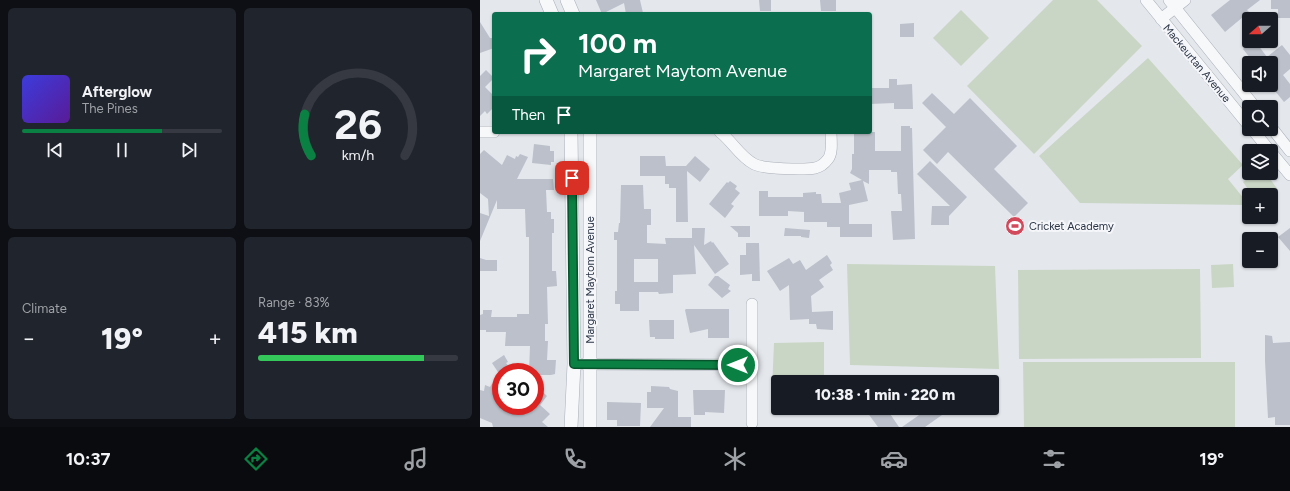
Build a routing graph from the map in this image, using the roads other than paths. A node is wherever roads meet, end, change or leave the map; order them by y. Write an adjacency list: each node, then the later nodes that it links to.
1 (546, 0): 6 (street)
2 (567, 0): 7 (street)
3 (1146, 0): 8 (street, Mackeurtan Avenue)
4 (1185, 0): 5 (street)
5 (1172, 4): 8 (street); 9 (street, Mackeurtan Avenue)
6 (551, 12)
7 (572, 12)
8 (1161, 19): 10 (street, Mackeurtan Avenue)
9 (1249, 100)
10 (1242, 117)
11 (480, 132): 12 (street)
12 (492, 132)
13 (571, 134): 24 (street, Margaret Maytom Avenue)
14 (590, 134): 25 (street, Margaret Maytom Avenue)
15 (723, 134): 16 (street)
16 (831, 134)
17 (1257, 136): 19 (street)
18 (1278, 136): 20 (street)
19 (1264, 144)
20 (1290, 152): 21 (street)
21 (1279, 162): 22 (street)
22 (1290, 175)
23 (752, 304): 26 (street)
24 (574, 364): 25 (street); 28 (street, Margaret Maytom Avenue)
25 (590, 364): 26 (street); 29 (street, Margaret Maytom Avenue)
26 (752, 365): 27 (street)
27 (752, 423)
28 (571, 427)
29 (590, 427)

